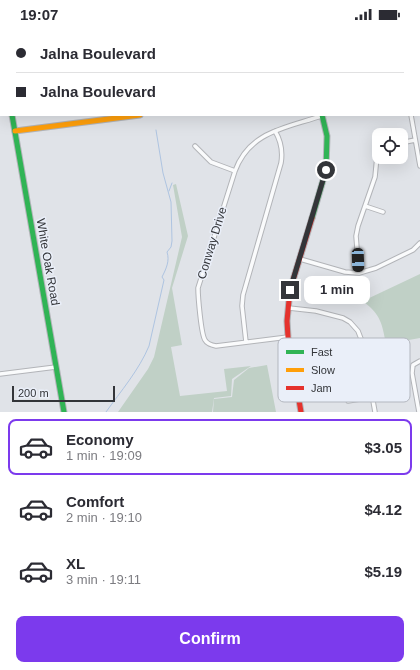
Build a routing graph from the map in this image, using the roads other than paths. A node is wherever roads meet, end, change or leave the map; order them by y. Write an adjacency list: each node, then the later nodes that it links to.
1 (12, 116): 6 (street, White Oak Road)
2 (132, 116): 6 (street)
3 (320, 116): 7 (street, Conway Drive)
4 (323, 116): 17 (street)
5 (411, 116): 8 (street)
6 (15, 131): 26 (street, White Oak Road)
7 (275, 131): 13 (street, Conway Drive); 24 (street)
8 (415, 140): 9 (street); 12 (street)
9 (408, 142)
10 (195, 146): 13 (street)
11 (376, 164): 14 (street)
12 (420, 166)
13 (235, 171): 24 (street, Conway Drive)
14 (365, 206): 15 (street); 18 (street)
15 (383, 212)
16 (420, 244): 18 (street)
17 (300, 258): 18 (street); 19 (street)
18 (359, 273)
19 (288, 308): 20 (street); 23 (street)
20 (288, 337): 22 (street, Conway Drive)
21 (278, 338): 24 (street, Conway Drive)
22 (280, 338)
23 (360, 338)
24 (246, 342)
25 (420, 361): 33 (street)
26 (56, 367): 27 (street); 30 (street, White Oak Road)
27 (0, 374)
28 (299, 402): 31 (street)
29 (373, 402): 32 (street)
30 (64, 412)
31 (301, 412)
32 (375, 412)
33 (419, 412)

